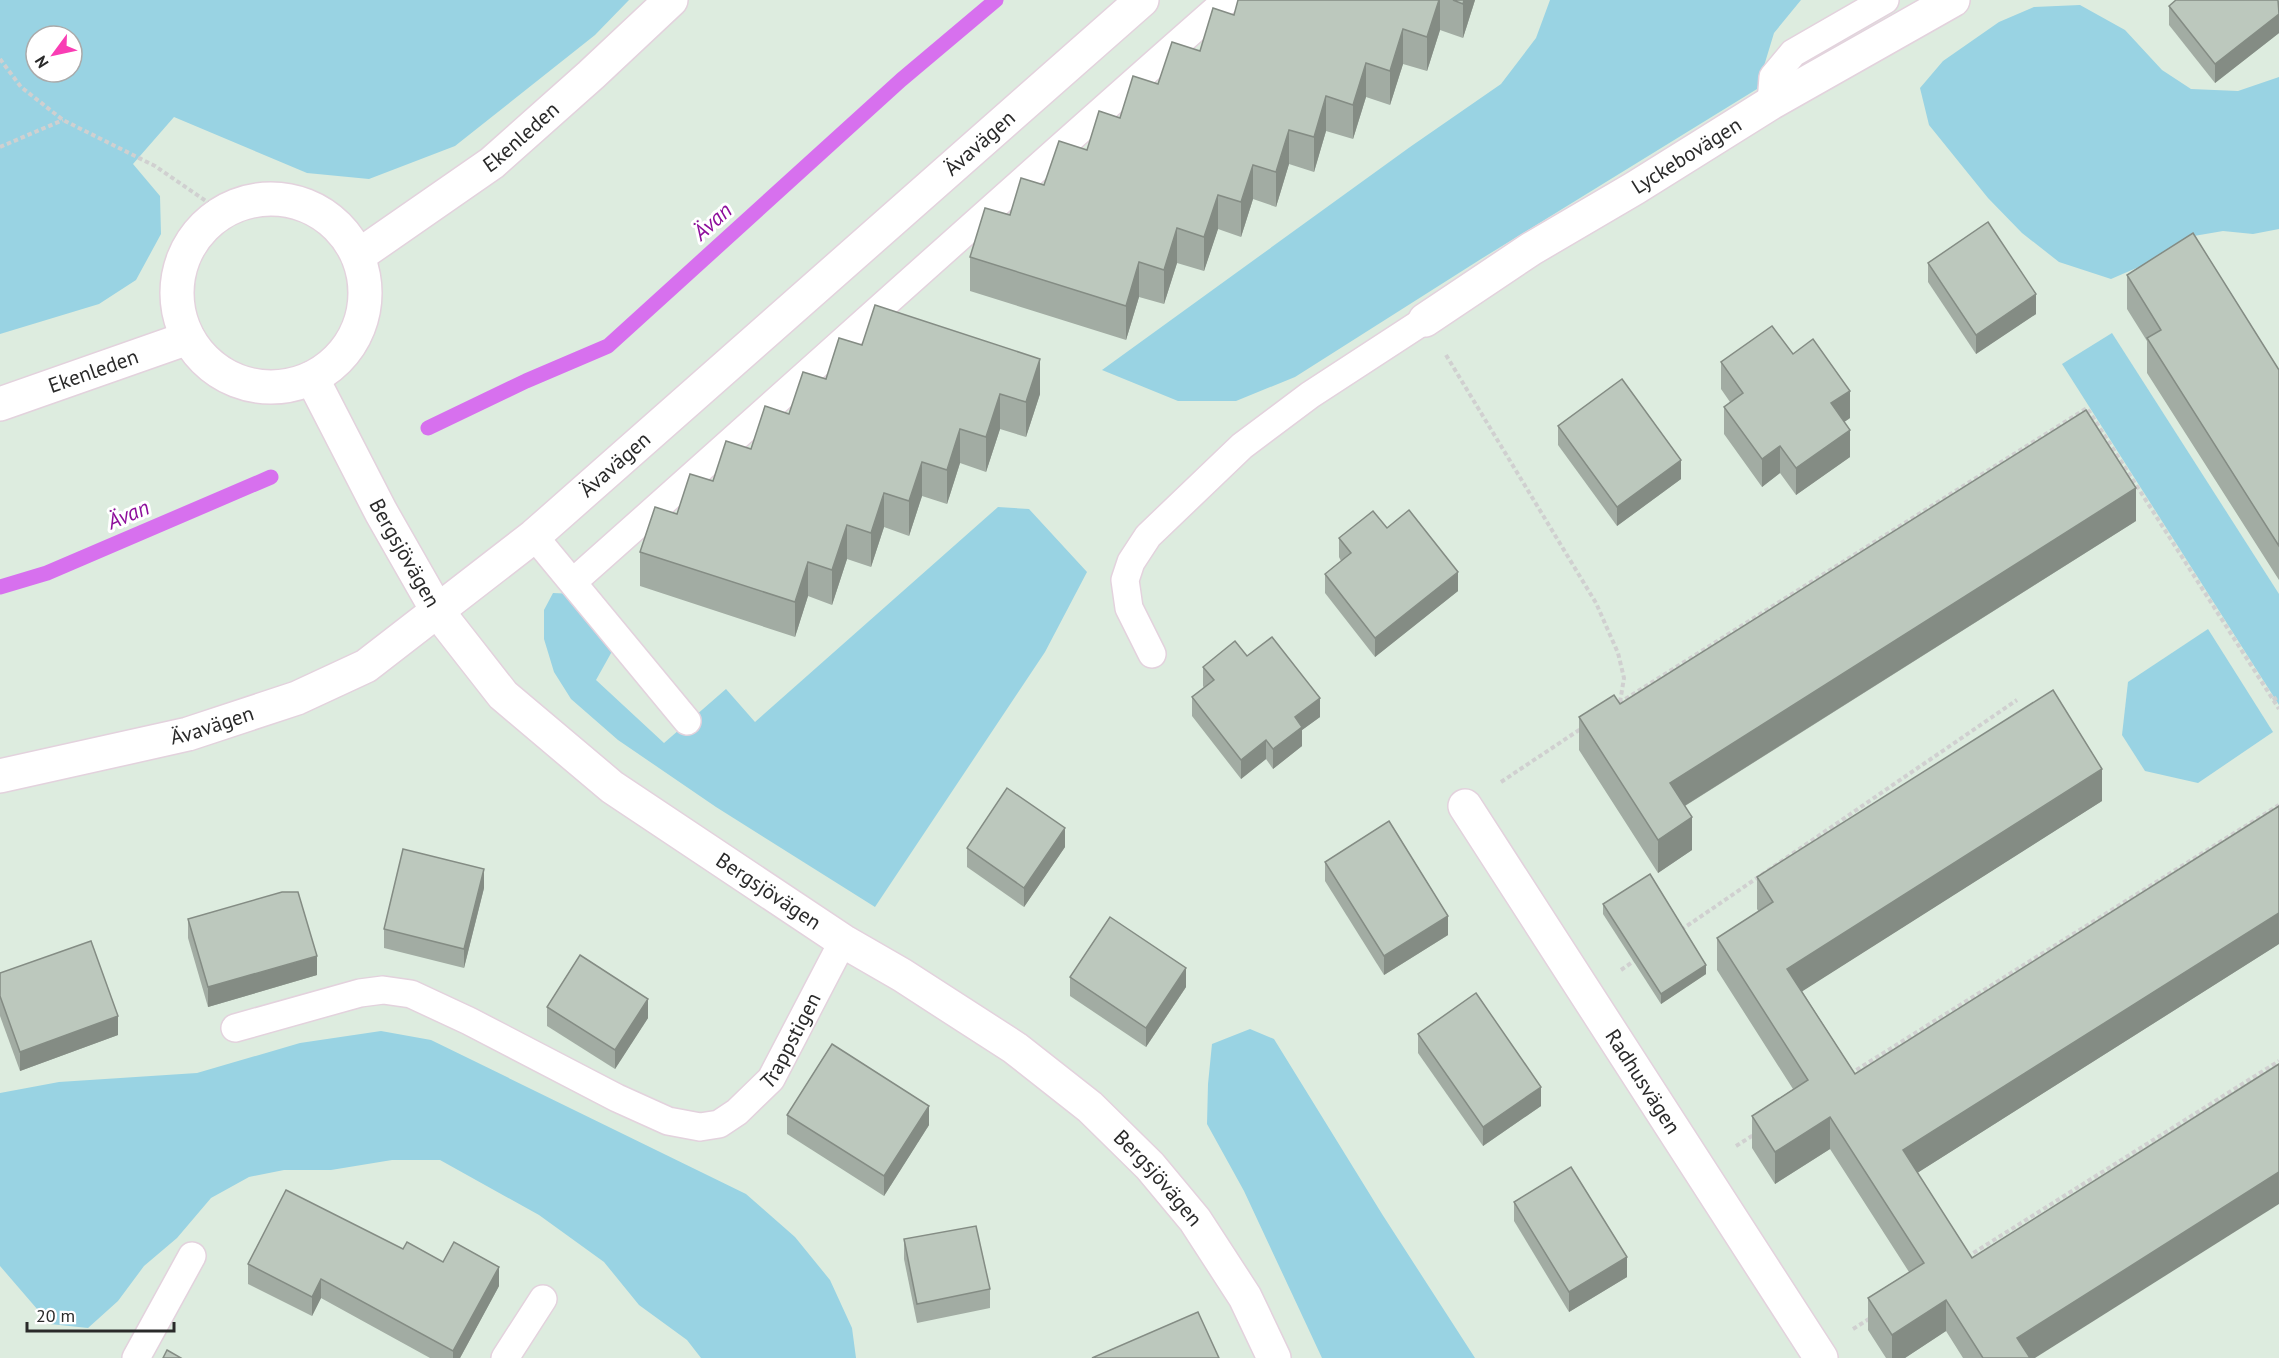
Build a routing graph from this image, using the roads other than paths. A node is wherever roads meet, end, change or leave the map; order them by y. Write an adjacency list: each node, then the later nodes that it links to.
1 (671, 0): 7 (street, Ekenleden)
2 (1142, 0): 12 (street, Ävavägen)
3 (1227, 0): 13 (lane)
4 (1885, 0): 6 (lane)
5 (1953, 0): 6 (street, Lyckebovägen)
6 (1771, 103): 8 (street, Lyckebovägen)
7 (358, 256): 9 (street); 10 (street)
8 (1425, 320): 15 (lane)
9 (188, 338): 10 (street); 11 (street, Ekenleden)
10 (312, 378): 14 (street, Bergsjövägen)
11 (0, 404)
12 (534, 536): 13 (lane); 14 (street, Ävavägen)
13 (573, 582): 16 (lane)
14 (438, 612): 17 (street, Ävavägen); 19 (street, Bergsjövägen)
15 (1152, 654)
16 (687, 721)
17 (0, 776)
18 (1465, 806): 23 (street, Radhusvägen)
19 (843, 941): 20 (lane, Trappstigen); 26 (street, Bergsjövägen)
20 (235, 1028)
21 (192, 1257): 24 (lane)
22 (543, 1299): 25 (lane)
23 (1819, 1355)
24 (136, 1358)
25 (505, 1358)
26 (1274, 1358)

